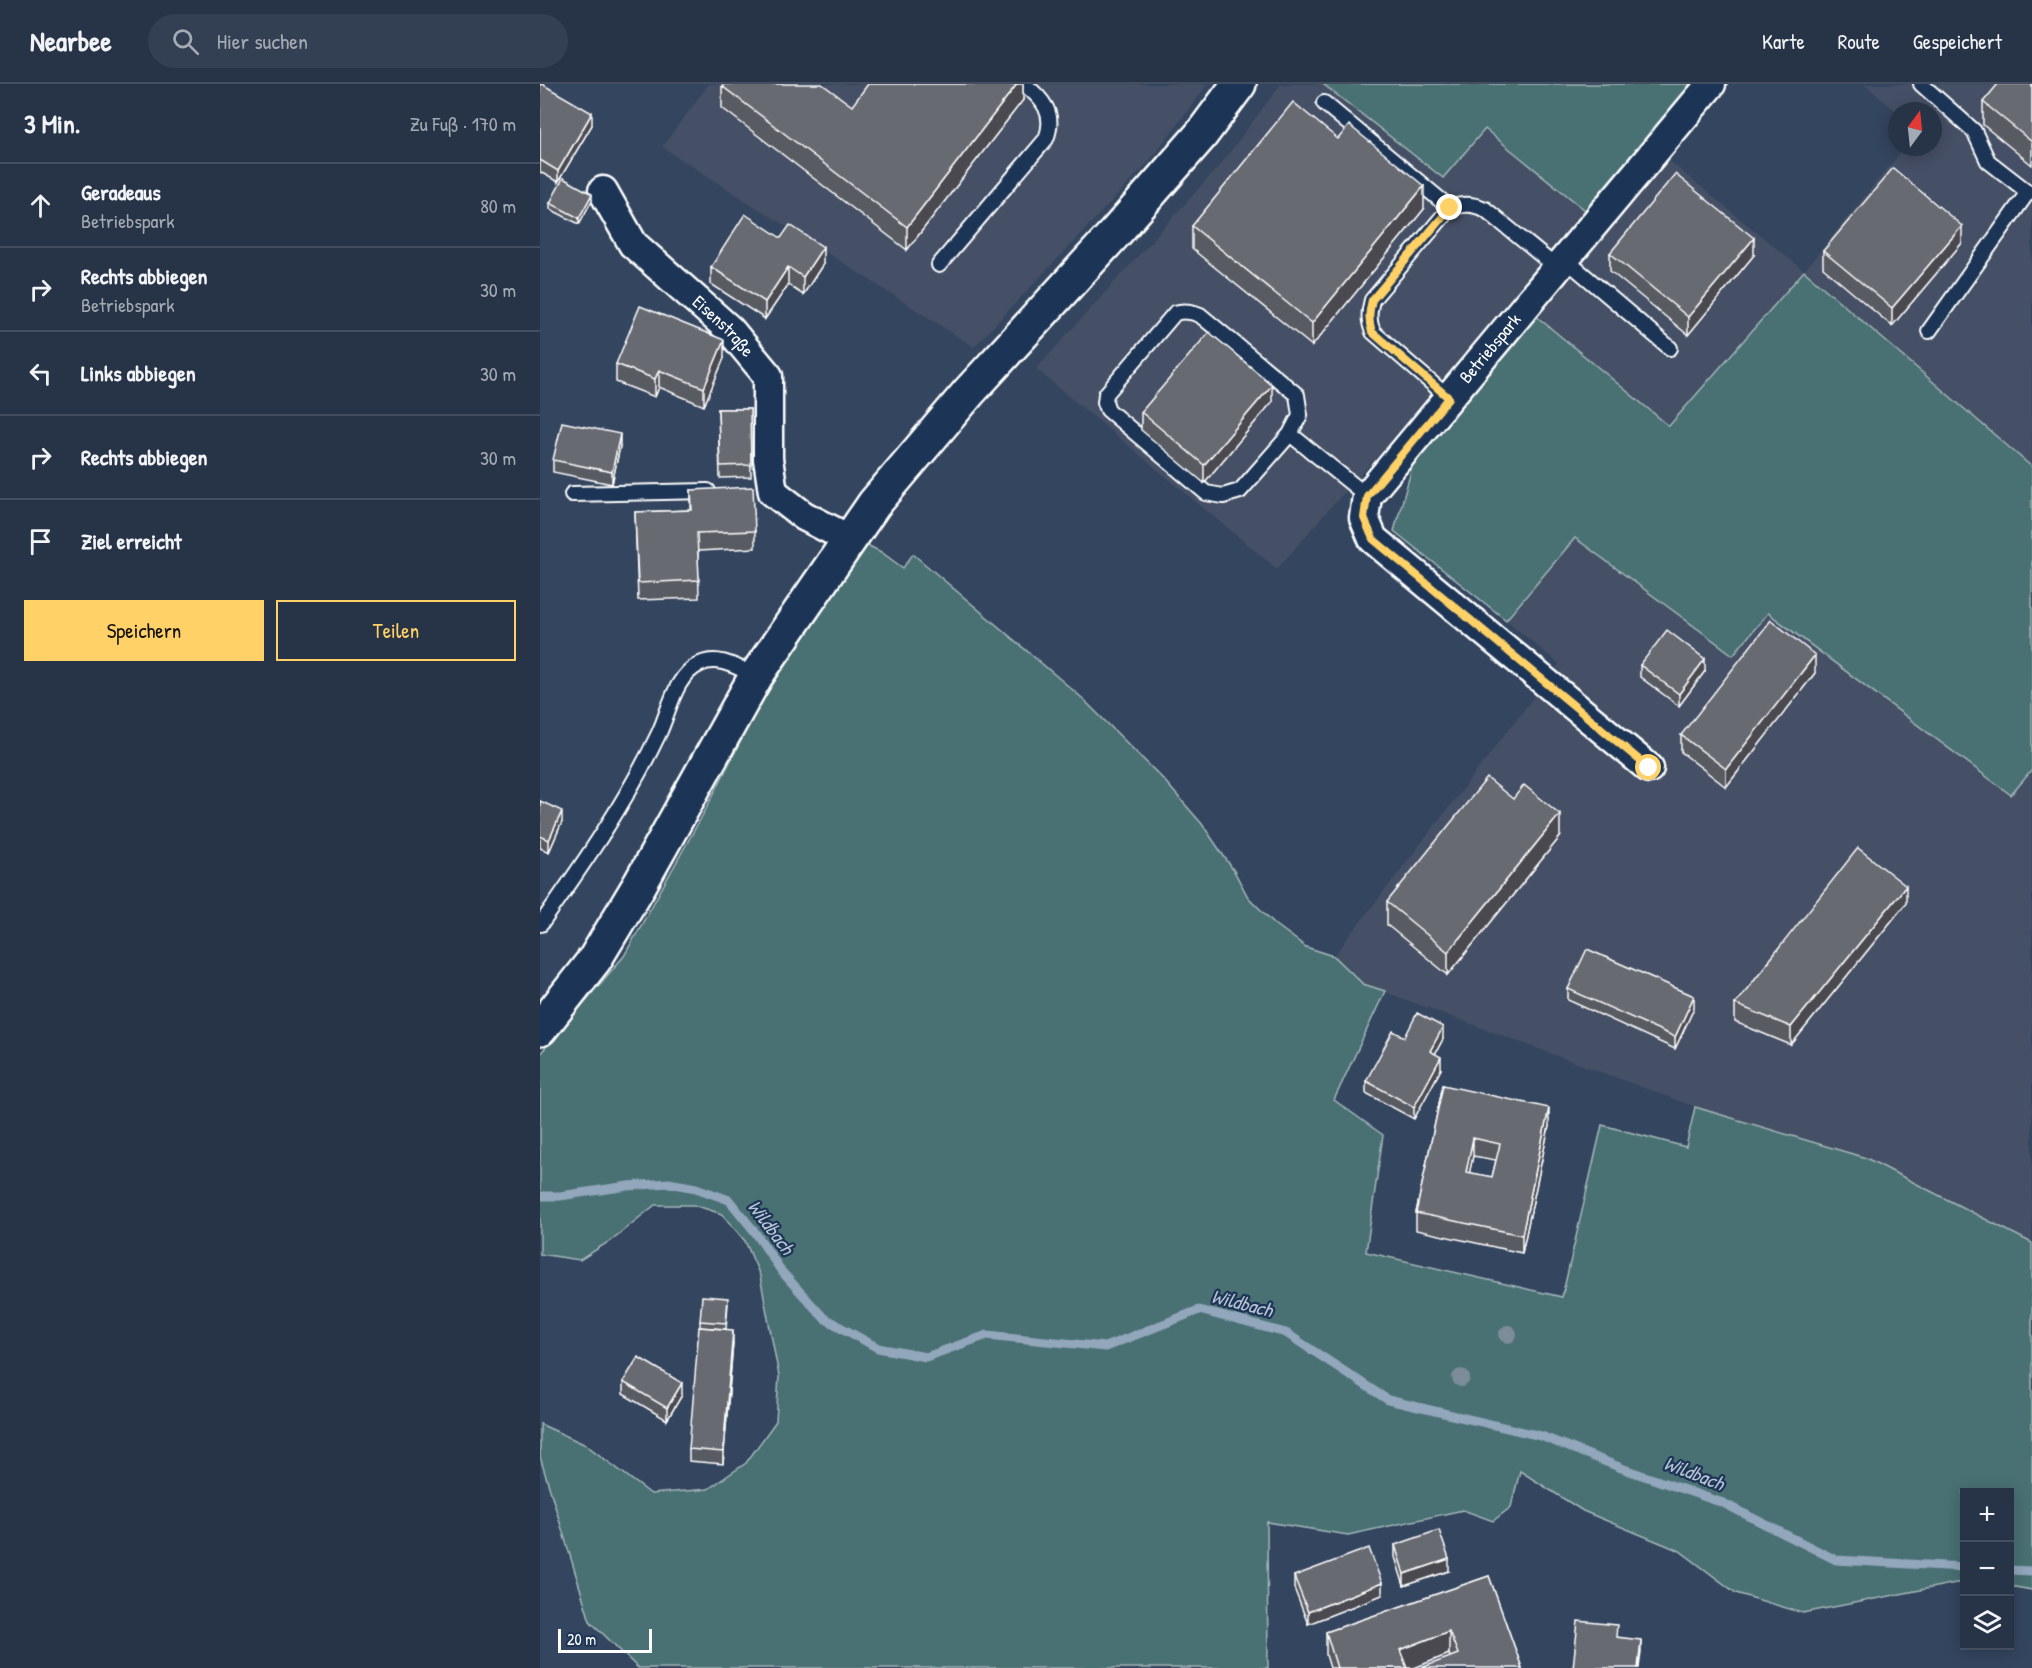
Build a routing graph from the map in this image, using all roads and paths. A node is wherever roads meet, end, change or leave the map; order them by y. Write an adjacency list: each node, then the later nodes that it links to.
1 (1024, 84): 10 (lane)
2 (1239, 84): 18 (main road)
3 (1711, 84): 9 (street, Betriebspark)
4 (1922, 84): 7 (lane)
5 (1324, 103): 8 (lane)
6 (603, 191): 18 (street, Eisenstraße)
7 (2030, 193): 11 (lane)
8 (1450, 208): 9 (lane); 13 (lane)
9 (1561, 263): 12 (lane); 13 (street, Betriebspark)
10 (939, 264)
11 (1929, 331)
12 (1670, 348)
13 (1449, 398): 17 (street, Betriebspark)
14 (1290, 434): 14 (lane); 17 (lane)
15 (717, 491): 16 (lane)
16 (572, 494)
17 (1367, 496): 20 (street)
18 (849, 539): 19 (main road)
19 (756, 676): 21 (lane); 22 (main road)
20 (1649, 768)
21 (542, 924)
22 (540, 1029)

